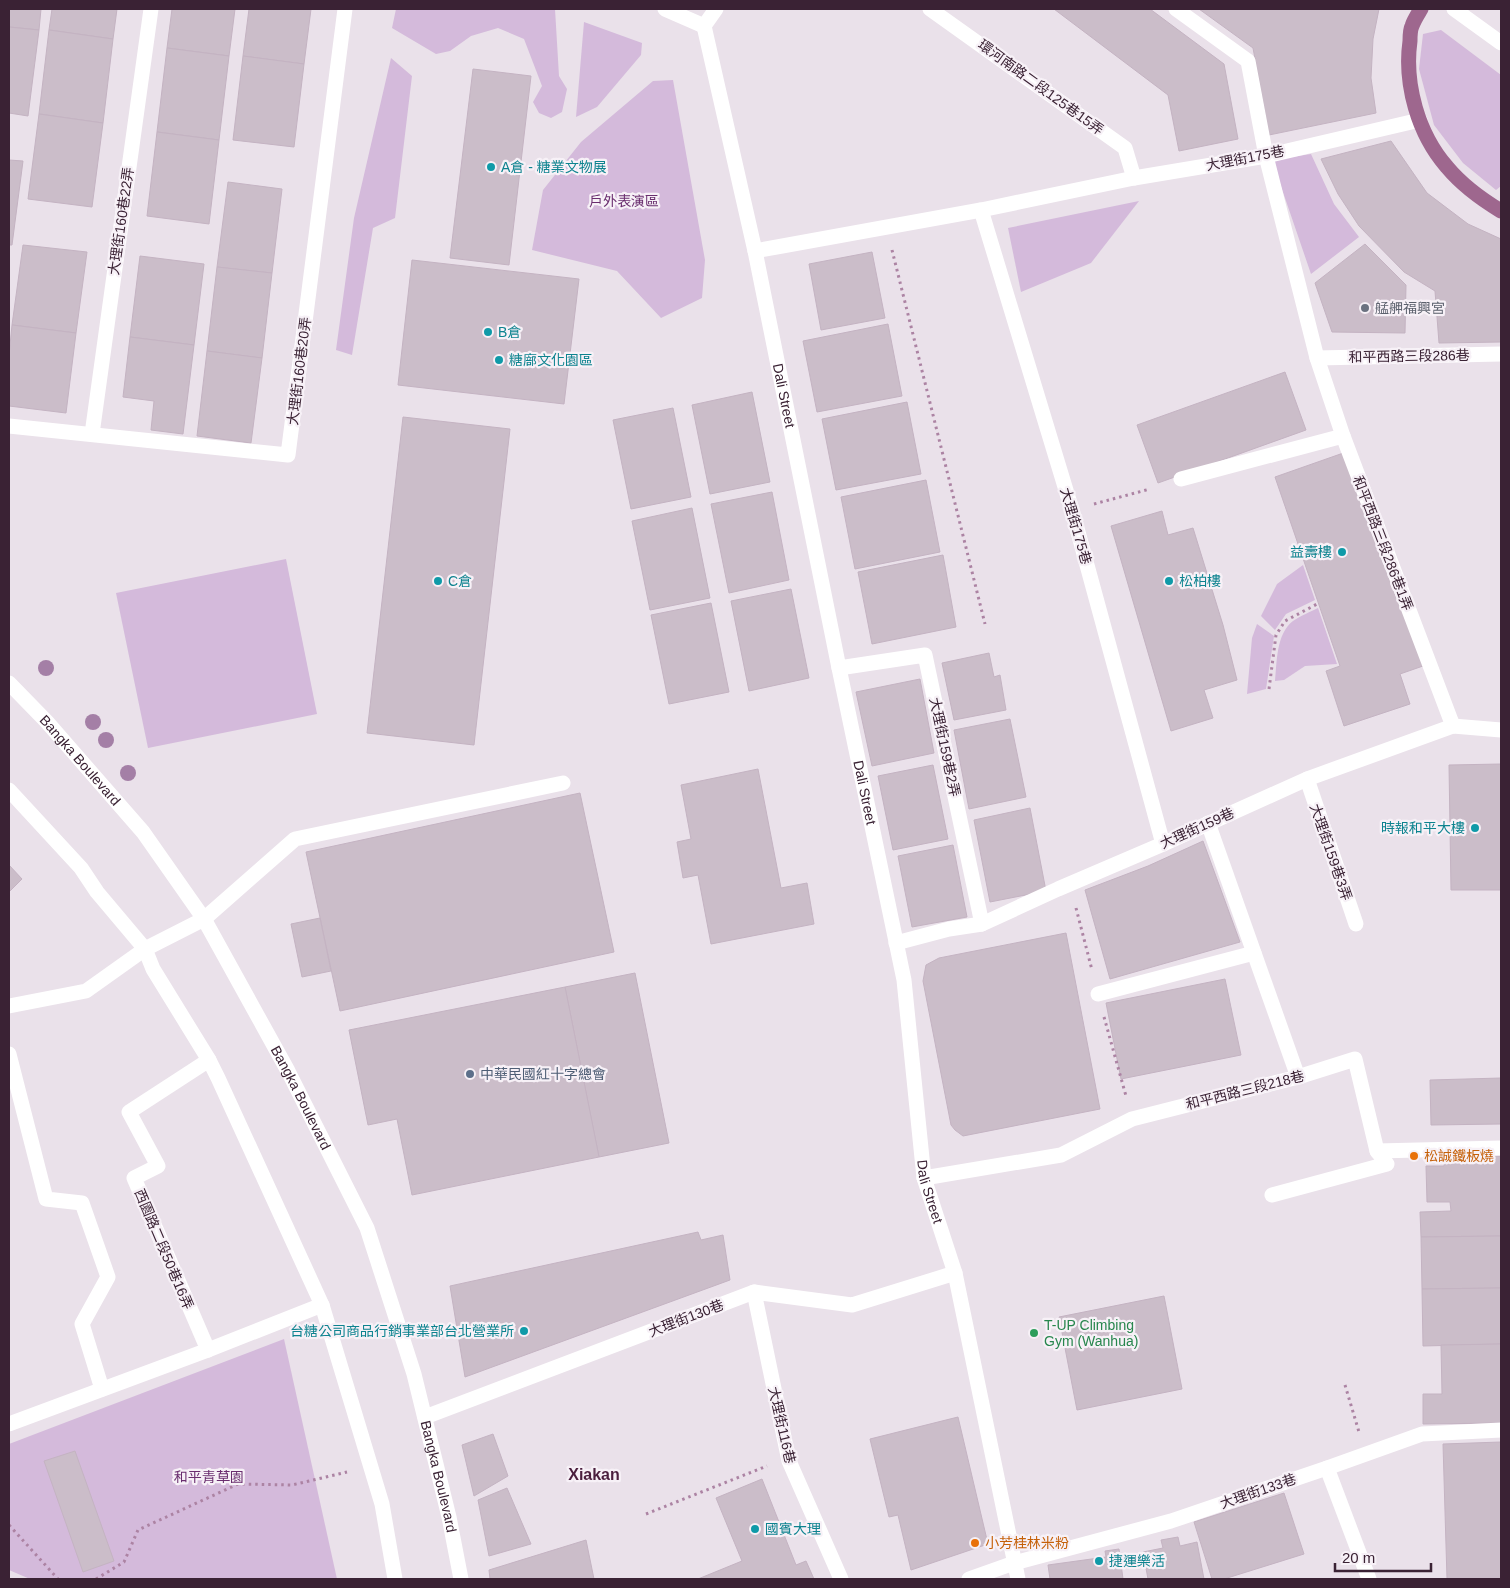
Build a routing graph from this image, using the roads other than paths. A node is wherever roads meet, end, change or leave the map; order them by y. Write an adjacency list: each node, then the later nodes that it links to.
1 (151, 9): 20 (street, 大理街160巷22弄)
2 (345, 9): 20 (street, 大理街160巷20弄)
3 (665, 9): 9 (street)
4 (716, 9): 9 (street)
5 (930, 9): 13 (street, 環河南路二段125巷15弄)
6 (1176, 9): 12 (street, 和平西路三段286巷1弄)
7 (1421, 9): 11 (main road)
8 (1454, 9): 10 (street)
9 (704, 26): 16 (street, Dali Street)
10 (1501, 43)
11 (1420, 120): 12 (street, 大理街175巷); 15 (main road)
12 (1266, 156): 13 (street, 大理街175巷); 18 (street, 和平西路三段286巷1弄)
13 (1134, 178): 14 (street, 大理街175巷)
14 (981, 210): 16 (street, 大理街175巷); 31 (street, 大理街175巷)
15 (1501, 211)
16 (755, 251): 23 (street, Dali Street)
17 (1501, 354): 18 (street, 和平西路三段286巷)
18 (1317, 358): 21 (street, 和平西路三段286巷1弄)
19 (9, 426): 20 (street, 大理街160巷20弄)
20 (92, 434)
21 (1343, 436): 22 (street); 25 (street, 和平西路三段286巷1弄)
22 (1182, 480)
23 (839, 668): 33 (street, 大理街159巷2弄); 35 (street, Dali Street)
24 (9, 683): 32 (street, Bangka Boulevard)
25 (1453, 726): 26 (street, 大理街159巷); 27 (street, 大理街159巷)
26 (1501, 730)
27 (1307, 779): 30 (street, 大理街159巷); 34 (street, 大理街159巷3弄)
28 (563, 783): 32 (street)
29 (9, 790): 36 (street)
30 (1208, 823): 31 (street, 大理街159巷); 37 (street)
31 (1163, 844): 33 (street, 大理街159巷)
32 (204, 919): 36 (street); 52 (street, Bangka Boulevard)
33 (982, 924): 35 (street, 大理街159巷)
34 (1356, 924)
35 (896, 943): 45 (street, Dali Street)
36 (145, 949): 39 (street); 41 (street)
37 (1254, 953): 38 (street); 42 (street)
38 (1098, 994)
39 (9, 1006)
40 (9, 1054): 51 (street)
41 (209, 1060): 49 (street); 50 (street, 西園路二段50巷16弄)
42 (1298, 1077): 44 (street, 和平西路三段218巷); 45 (street, 和平西路三段218巷)
43 (1501, 1148): 44 (street)
44 (1377, 1152): 46 (street)
45 (924, 1178): 47 (street, Dali Street)
46 (1272, 1195)
47 (955, 1273): 48 (street, 大理街130巷); 56 (street, Dali Street)
48 (754, 1292): 52 (street, 大理街130巷); 59 (street, 大理街116巷)
49 (322, 1305): 50 (street); 57 (street)
50 (208, 1350): 51 (street)
51 (102, 1389): 53 (street)
52 (425, 1417): 58 (street, Bangka Boulevard)
53 (9, 1424)
54 (1501, 1430): 55 (street, 大理街133巷)
55 (1327, 1468): 56 (street, 大理街133巷); 62 (street)
56 (1014, 1564): 60 (street); 61 (street, Dali Street)
57 (395, 1579)
58 (461, 1579)
59 (841, 1579)
60 (969, 1579)
61 (1018, 1579)
62 (1370, 1579)

